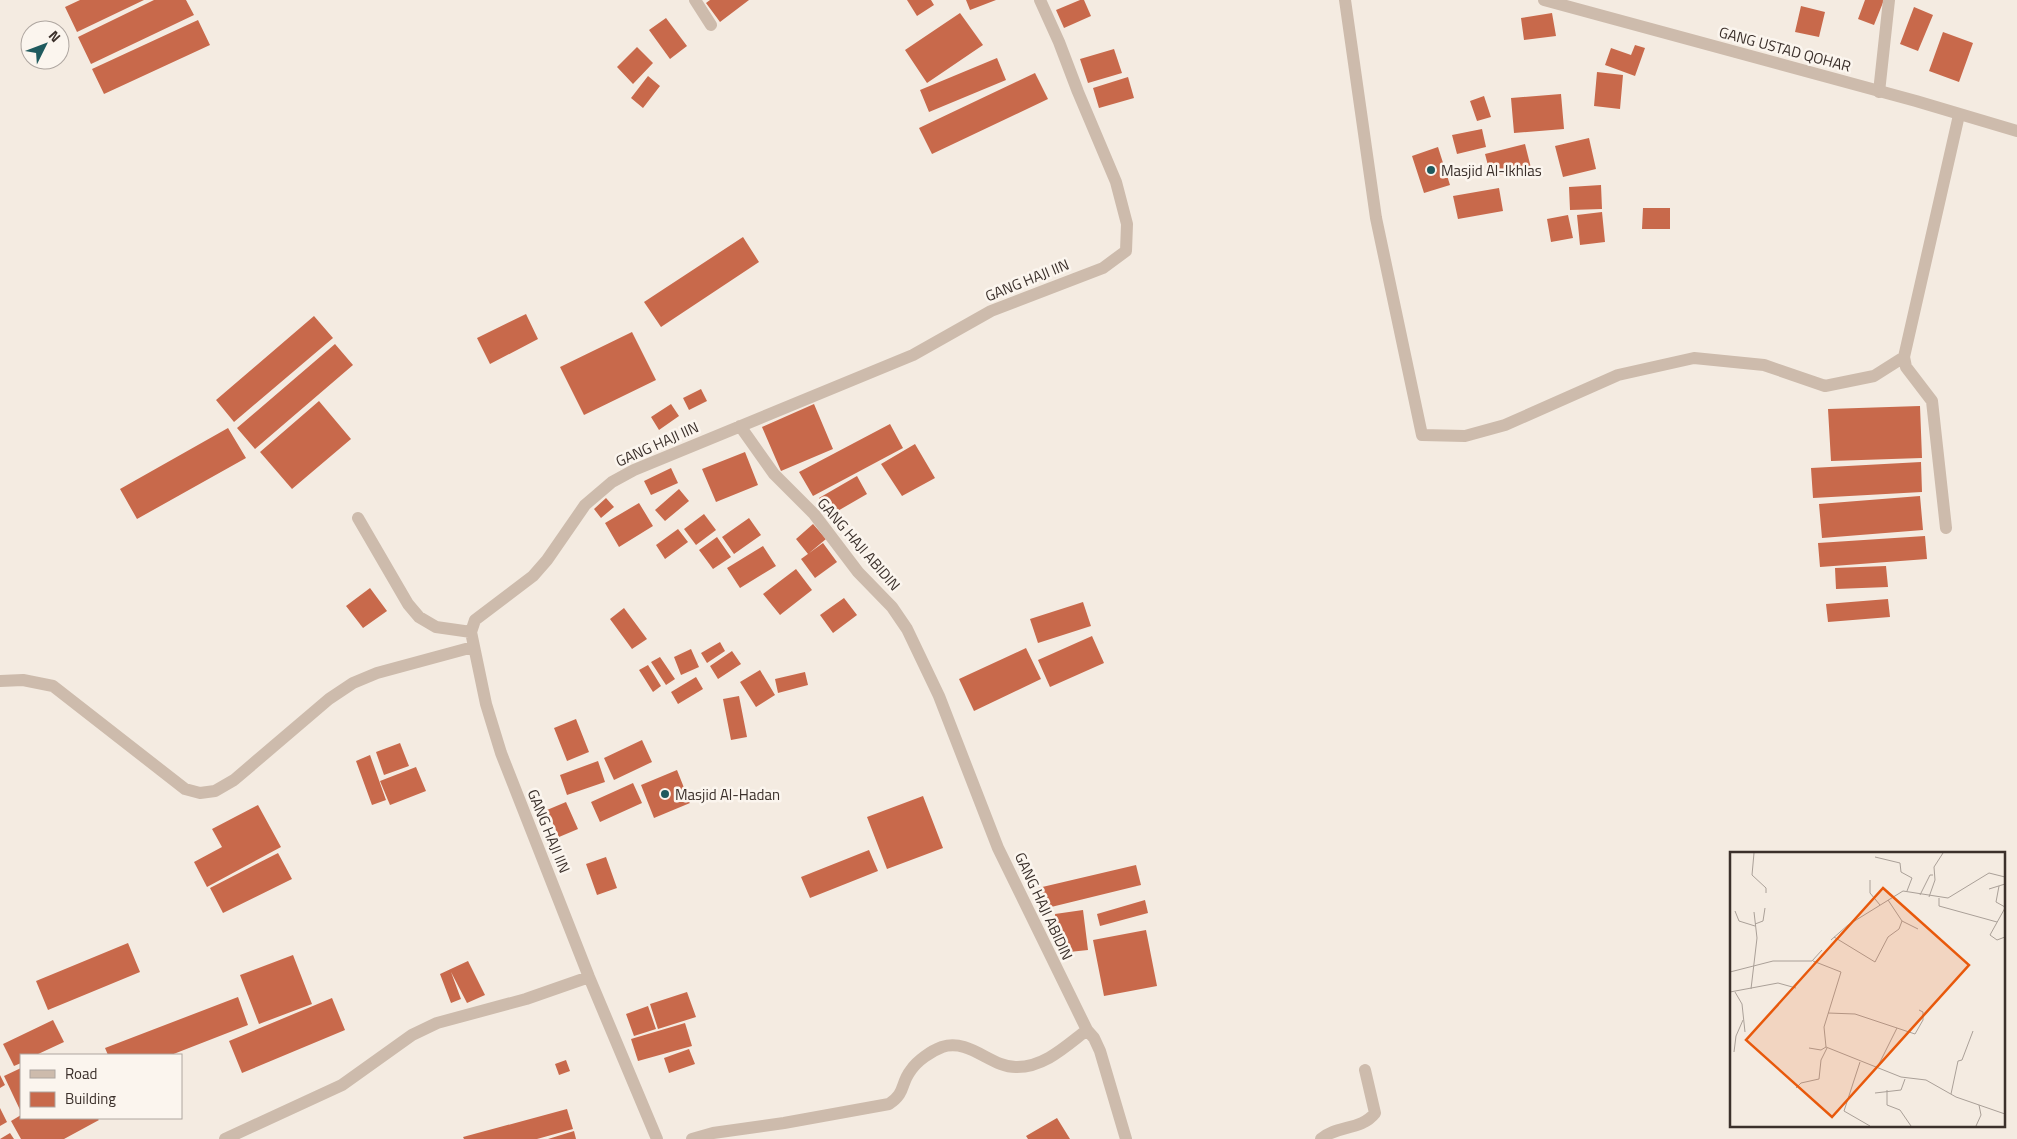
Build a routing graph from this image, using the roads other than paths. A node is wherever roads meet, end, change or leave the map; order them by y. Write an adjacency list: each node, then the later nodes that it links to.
1 (695, 0): 6 (street)
2 (1040, 0): 11 (street, GANG HAJI IIN)
3 (1345, 0): 10 (street)
4 (1544, 0): 7 (street, GANG USTAD QOHAR)
5 (1888, 0): 7 (street)
6 (711, 25)
7 (1879, 92): 8 (street, GANG USTAD QOHAR)
8 (1959, 115): 9 (street, GANG USTAD QOHAR); 10 (street)
9 (2017, 131)
10 (1904, 357): 13 (street)
11 (740, 426): 14 (street, GANG HAJI IIN); 18 (street, GANG HAJI ABIDIN)
12 (358, 518): 14 (street)
13 (1946, 528)
14 (471, 632): 15 (street, GANG HAJI IIN)
15 (474, 647): 16 (street); 17 (street, GANG HAJI IIN)
16 (0, 681)
17 (589, 977): 20 (street); 21 (street, GANG HAJI IIN)
18 (1087, 1030): 22 (street); 23 (street, GANG HAJI ABIDIN)
19 (1365, 1070): 24 (street)
20 (225, 1139)
21 (657, 1139)
22 (692, 1139)
23 (1126, 1139)
24 (1321, 1139)

